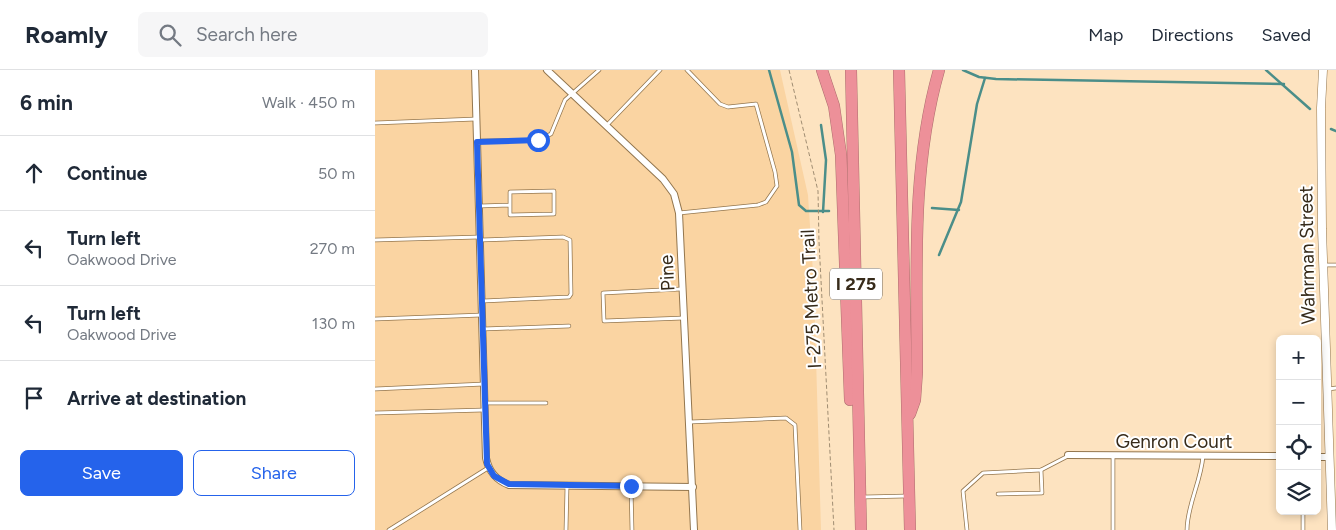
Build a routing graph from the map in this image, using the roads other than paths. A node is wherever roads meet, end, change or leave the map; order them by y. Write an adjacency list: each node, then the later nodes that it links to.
1 (475, 70): 12 (street)
2 (547, 70): 11 (street, Pine)
3 (599, 70): 11 (lane)
4 (660, 70): 14 (lane)
5 (687, 70): 18 (lane)
6 (822, 70): 39 (highway)
7 (851, 70): 39 (highway, I 275)
8 (899, 70): 37 (highway, I 275)
9 (939, 70): 37 (highway)
10 (1323, 70): 21 (street, Wahrman Street)
11 (573, 94): 14 (street, Pine); 15 (lane)
12 (476, 119): 13 (lane); 15 (street)
13 (375, 123)
14 (606, 126): 18 (street, Pine)
15 (477, 142): 17 (street)
16 (510, 205): 16 (lane); 17 (lane)
17 (479, 206): 19 (street)
18 (679, 212): 23 (street, Pine)
19 (480, 239): 20 (lane); 24 (street); 24 (lane)
20 (375, 240)
21 (1323, 265): 22 (lane); 31 (street, Wahrman Street)
22 (1336, 265)
23 (683, 289): 26 (street, Pine); 26 (lane)
24 (482, 301): 25 (street)
25 (482, 315): 27 (lane); 29 (street)
26 (684, 318): 38 (street, Pine)
27 (375, 319)
28 (569, 326): 29 (lane)
29 (483, 328): 30 (street)
30 (484, 384): 33 (lane); 35 (street)
31 (1327, 388): 32 (lane); 45 (street, Wahrman Street)
32 (1336, 388)
33 (375, 389)
34 (545, 403): 35 (lane)
35 (485, 406): 36 (lane); 46 (street)
36 (375, 413)
37 (908, 420): 52 (highway, I 275)
38 (689, 422): 50 (street, Pine); 59 (lane)
39 (858, 446): 53 (highway, I 275)
40 (1069, 456): 41 (street, Genron Court); 47 (lane)
41 (1113, 456): 42 (street, Genron Court); 63 (lane)
42 (1203, 456): 43 (street, Genron Court); 64 (lane)
43 (1276, 456)
44 (1321, 457): 45 (street)
45 (1330, 457): 66 (street, Wahrman Street)
46 (489, 468): 48 (street); 55 (lane)
47 (1041, 470): 51 (lane); 62 (lane)
48 (567, 486): 49 (street); 56 (lane)
49 (631, 486): 50 (street); 57 (lane)
50 (693, 487): 58 (street, Pine)
51 (998, 494)
52 (910, 496): 53 (lane); 61 (highway, I 275)
53 (860, 497): 60 (highway, I 275)
54 (1303, 515): 65 (lane)
55 (389, 530)
56 (566, 530)
57 (632, 530)
58 (694, 530)
59 (800, 530)
60 (861, 530)
61 (910, 530)
62 (967, 530)
63 (1113, 530)
64 (1187, 530)
65 (1303, 530)
66 (1332, 530)

